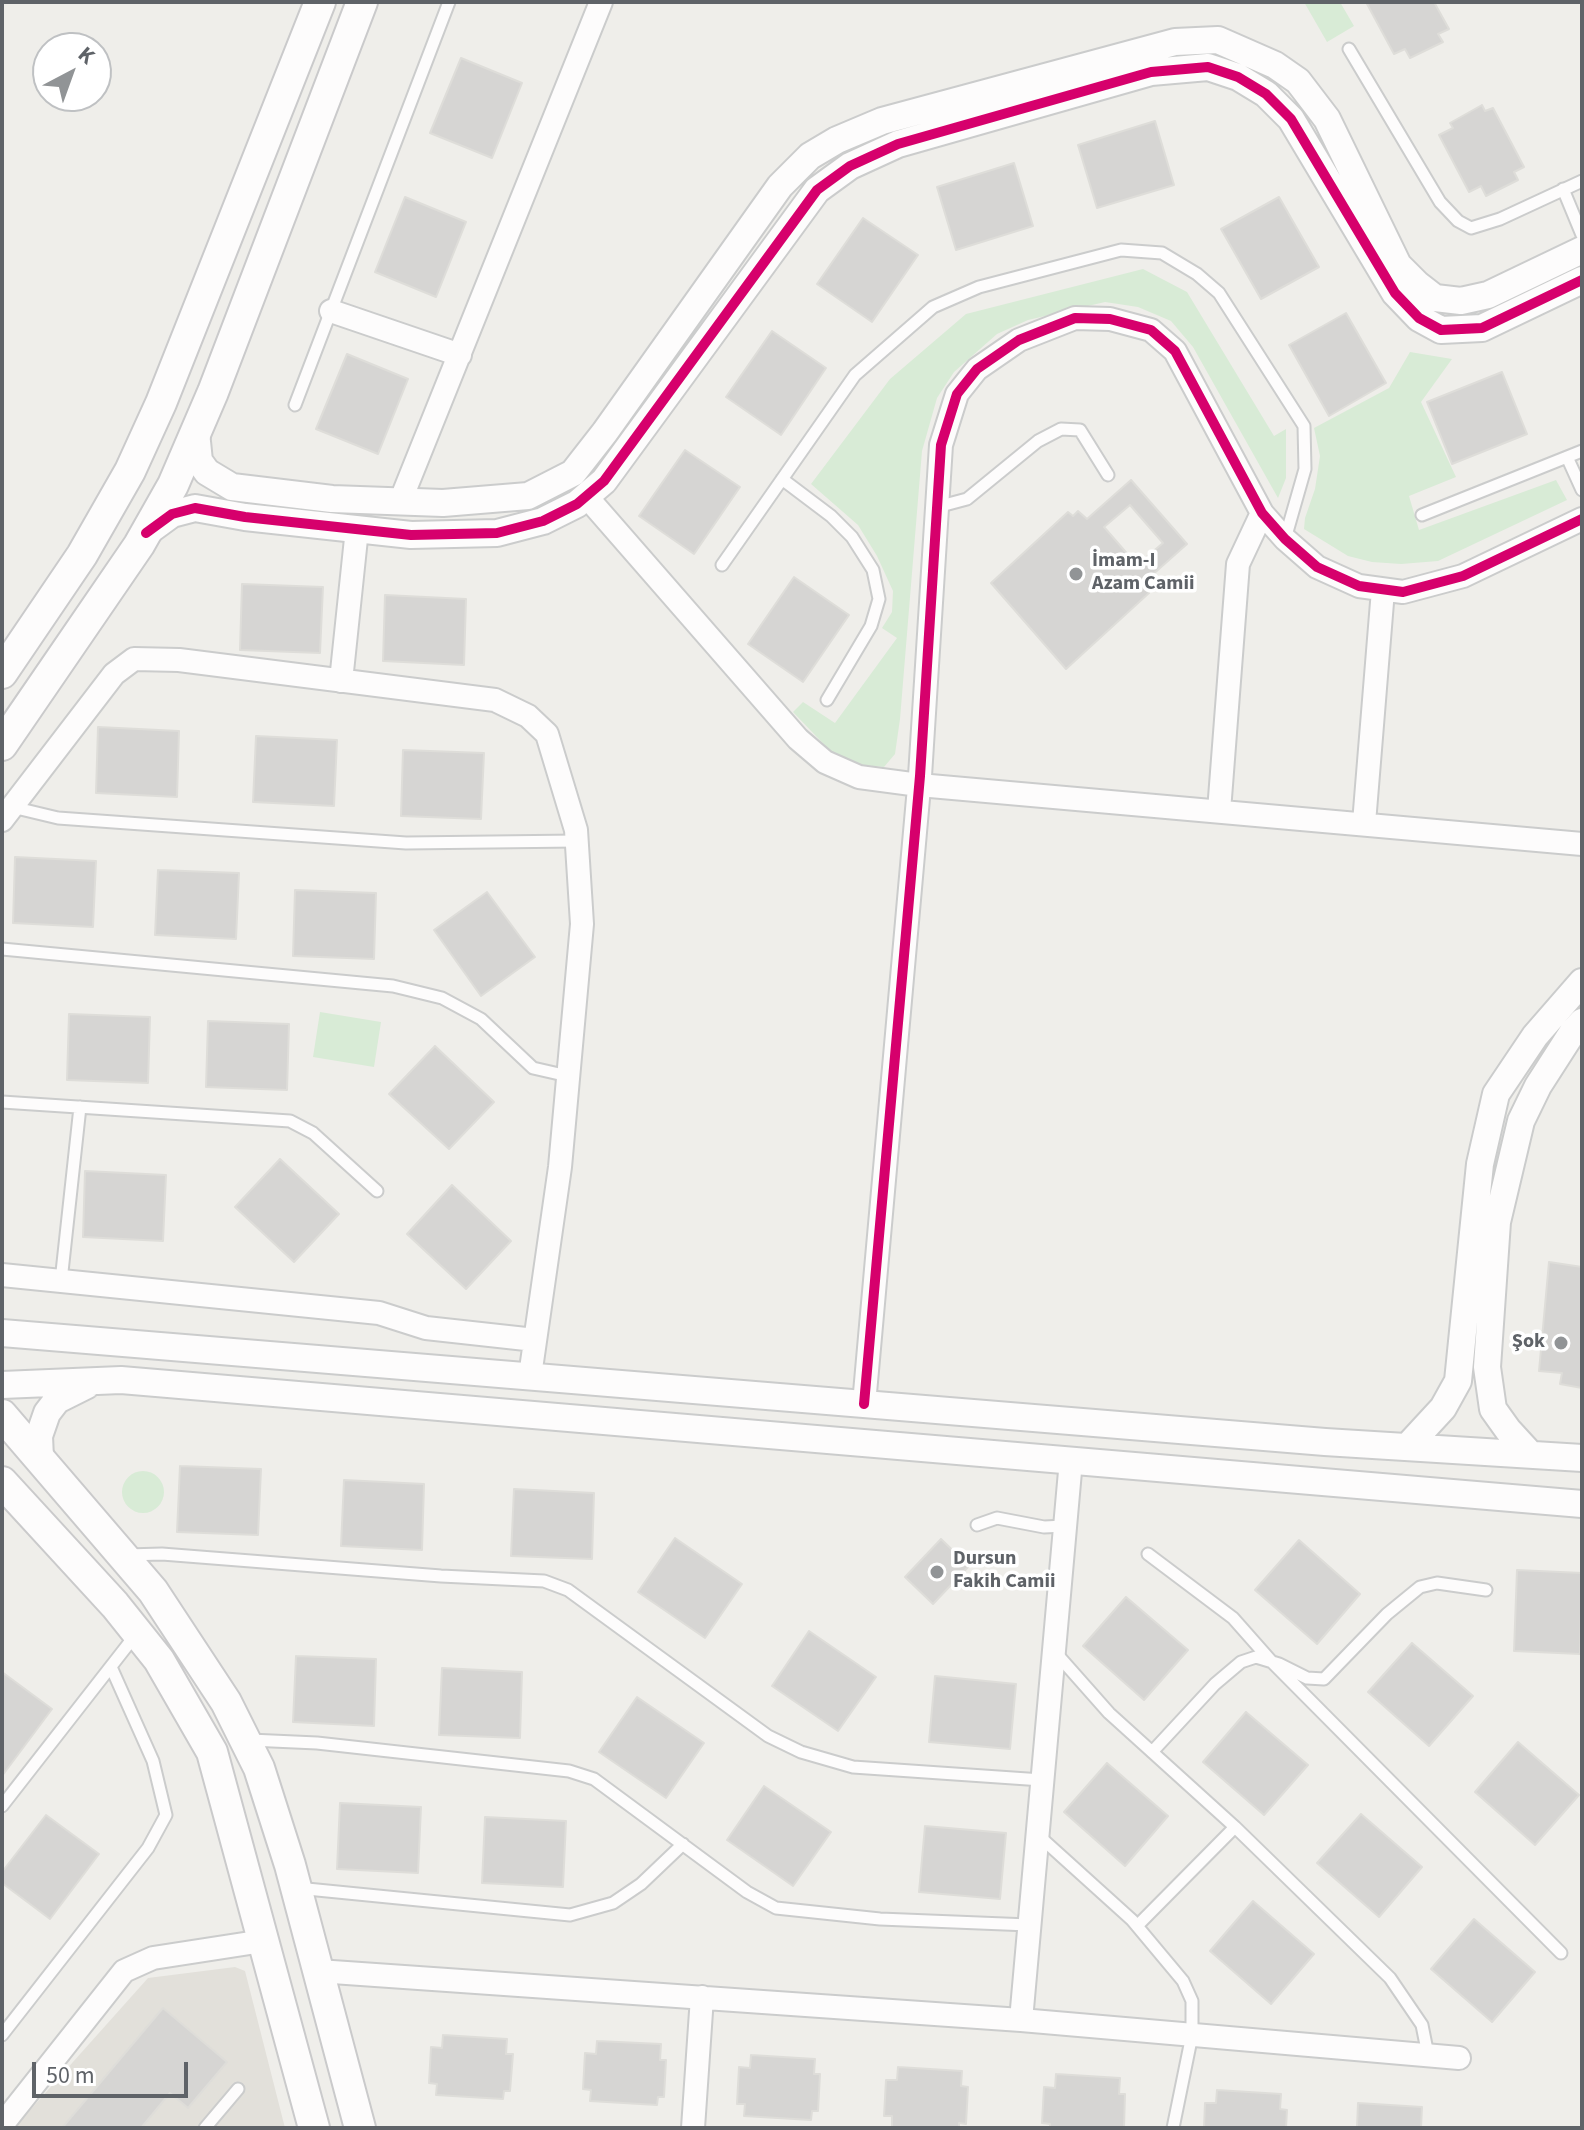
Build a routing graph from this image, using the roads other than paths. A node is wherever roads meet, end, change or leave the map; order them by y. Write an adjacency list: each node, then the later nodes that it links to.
1 (320, 2): 31 (main road)
2 (362, 2): 14 (main road)
3 (449, 2): 11 (lane)
4 (601, 2): 12 (street)
5 (1349, 49): 7 (lane)
6 (1582, 181): 7 (lane)
7 (1563, 189): 8 (lane)
8 (1582, 235)
9 (1582, 250): 21 (street)
10 (1582, 280): 20 (street)
11 (331, 311): 12 (street); 13 (lane)
12 (460, 355): 21 (street)
13 (295, 405)
14 (196, 432): 21 (street); 27 (main road)
15 (1582, 451): 16 (lane)
16 (1567, 457): 19 (lane); 24 (lane)
17 (1108, 475): 22 (lane)
18 (782, 479): 28 (lane); 29 (lane); 33 (lane)
19 (1582, 490)
20 (586, 496): 26 (street); 35 (street)
21 (400, 502)
22 (937, 507): 23 (street); 35 (street)
23 (1262, 513): 28 (street); 36 (street)
24 (1422, 515)
25 (1582, 519): 30 (street)
26 (357, 529): 27 (street); 32 (street)
27 (146, 533): 34 (main road)
28 (1285, 539): 30 (street)
29 (722, 565)
30 (1383, 590): 38 (street)
31 (2, 673)
32 (341, 681): 37 (street); 39 (street)
33 (827, 700)
34 (2, 745)
35 (919, 785): 36 (street); 55 (street)
36 (1219, 811): 38 (street)
37 (7, 814): 39 (lane)
38 (1364, 823): 40 (street)
39 (577, 841): 44 (street)
40 (1582, 844)
41 (2, 949): 44 (lane)
42 (1582, 982): 57 (street)
43 (1582, 1022): 58 (street)
44 (568, 1076): 51 (street)
45 (2, 1102): 46 (lane)
46 (80, 1107): 47 (lane); 49 (lane)
47 (377, 1191)
48 (2, 1275): 49 (street)
49 (61, 1281): 51 (street)
50 (2, 1333): 52 (street)
51 (535, 1340): 52 (street)
52 (530, 1376): 55 (street)
53 (94, 1381): 54 (street); 59 (street); 61 (street)
54 (2, 1385)
55 (864, 1404): 57 (street)
56 (2, 1415): 59 (main road)
57 (1407, 1447): 58 (street)
58 (1530, 1454): 60 (street)
59 (40, 1458): 67 (main road)
60 (1582, 1458)
61 (1071, 1460): 63 (street); 65 (street)
62 (2, 1482): 69 (main road)
63 (1582, 1504)
64 (977, 1525): 65 (lane)
65 (1065, 1526): 70 (street)
66 (1148, 1554): 71 (lane)
67 (122, 1555): 73 (main road); 75 (lane)
68 (1486, 1590): 71 (lane)
69 (138, 1633): 72 (lane); 83 (main road)
70 (1054, 1651): 74 (lane); 75 (street)
71 (1271, 1661): 74 (lane); 84 (lane)
72 (111, 1667): 76 (lane); 88 (lane)
73 (245, 1740): 79 (lane); 80 (main road)
74 (1152, 1752): 77 (lane)
75 (1042, 1780): 78 (street)
76 (2, 1806)
77 (1235, 1827): 82 (lane); 90 (lane)
78 (1037, 1835): 81 (street); 82 (lane)
79 (683, 1844): 80 (lane); 81 (lane)
80 (296, 1888): 85 (main road)
81 (1029, 1925): 87 (street)
82 (1137, 1926): 89 (lane)
83 (263, 1941): 93 (street); 95 (main road)
84 (1561, 1953)
85 (318, 1971): 86 (street); 96 (main road)
86 (702, 1997): 87 (street); 97 (street)
87 (1021, 2020): 89 (street)
88 (2, 2035)
89 (1192, 2035): 90 (street); 98 (lane)
90 (1428, 2055): 91 (street)
91 (1459, 2058)
92 (238, 2089): 94 (lane)
93 (2, 2125)
94 (205, 2128)
95 (314, 2128)
96 (360, 2128)
97 (693, 2128)
98 (1173, 2128)

